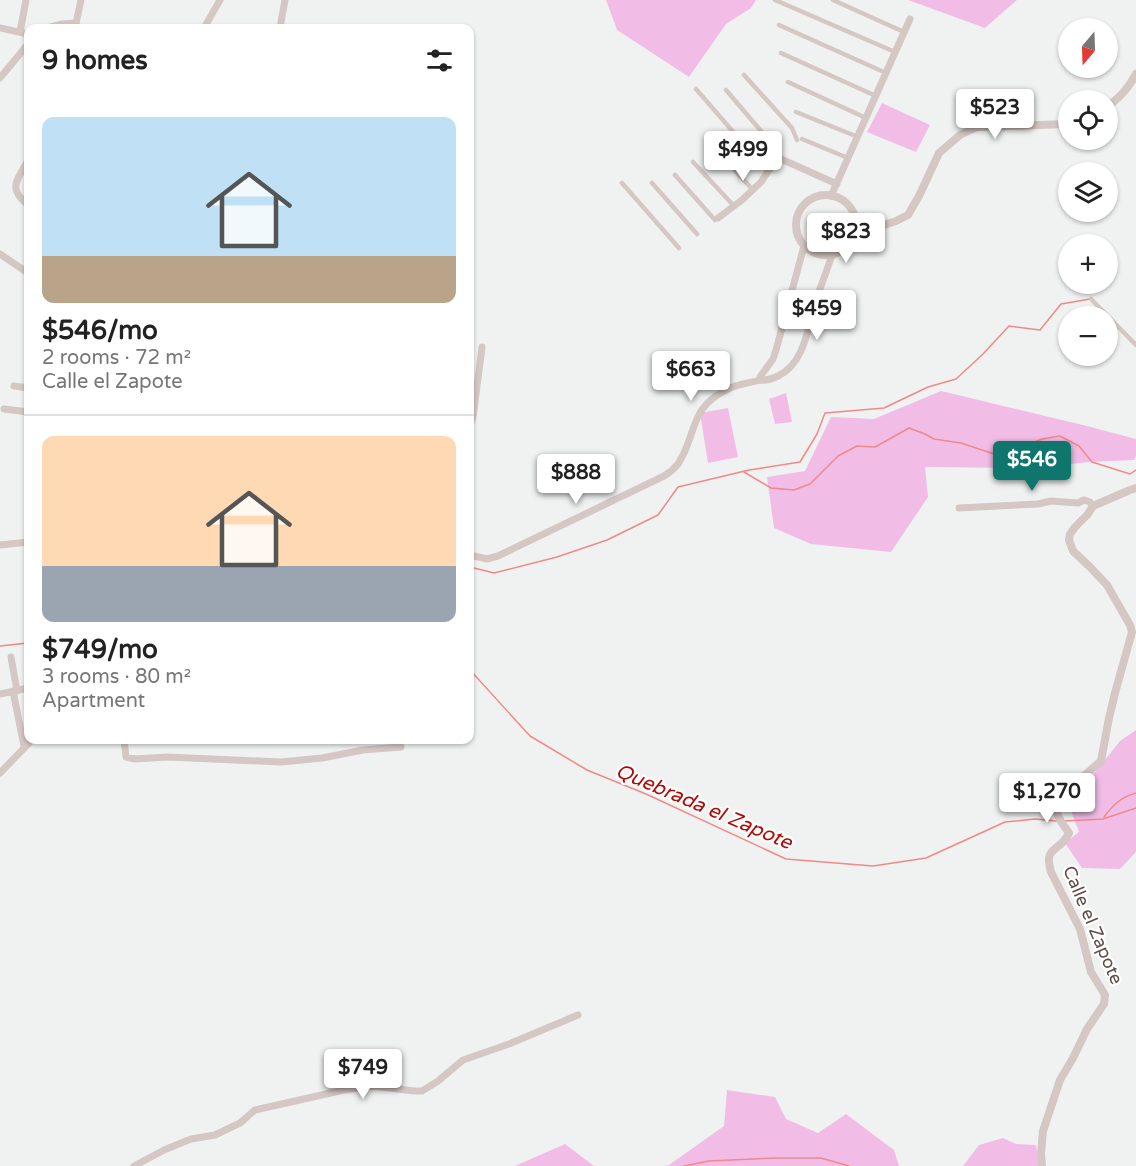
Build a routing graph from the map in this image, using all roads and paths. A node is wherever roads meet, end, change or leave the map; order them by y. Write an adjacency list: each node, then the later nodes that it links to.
1 (26, 0): 13 (street)
2 (81, 0): 8 (street)
3 (220, 0): 9 (street)
4 (285, 0): 10 (street)
5 (775, 0): 17 (street)
6 (833, 0): 14 (street)
7 (910, 19): 14 (street)
8 (75, 24)
9 (206, 24)
10 (281, 24)
11 (779, 25): 19 (street)
12 (0, 28): 13 (street)
13 (20, 32): 15 (street)
14 (904, 32): 17 (street)
15 (24, 33)
16 (24, 49): 22 (street)
17 (895, 52): 19 (street)
18 (781, 53): 26 (street)
19 (886, 73): 26 (street)
20 (1136, 74): 27 (street)
21 (744, 75): 34 (street)
22 (0, 76)
23 (788, 82): 29 (street)
24 (696, 89): 37 (street)
25 (726, 90): 33 (street)
26 (876, 96): 29 (street)
27 (1118, 99)
28 (796, 112): 31 (street)
29 (866, 118): 31 (street)
30 (1058, 124): 47 (street)
31 (858, 137): 34 (street)
32 (707, 140): 42 (street)
33 (779, 152)
34 (848, 158): 41 (street)
35 (693, 162): 45 (street)
36 (24, 168): 44 (street)
37 (768, 172): 41 (street); 42 (street)
38 (675, 175): 46 (street)
39 (622, 183): 50 (street)
40 (652, 183): 48 (street)
41 (837, 184): 43 (street)
42 (753, 190): 45 (street)
43 (831, 196): 47 (street); 49 (street)
44 (24, 202)
45 (734, 206): 46 (street)
46 (717, 219)
47 (856, 230): 52 (street)
48 (697, 234)
49 (804, 246): 52 (street); 59 (street)
50 (679, 248)
51 (0, 254): 53 (street)
52 (832, 255): 59 (street)
53 (24, 270)
54 (1090, 299): 55 (street)
55 (1136, 345)
56 (482, 347): 58 (street)
57 (474, 380): 58 (street)
58 (478, 380): 63 (street)
59 (760, 380): 70 (street)
60 (14, 386): 61 (street)
61 (24, 387)
62 (4, 409): 64 (street)
63 (474, 410)
64 (24, 412)
65 (1136, 488): 66 (street, Calle el Zapote)
66 (1093, 506): 67 (street); 82 (street, Calle el Zapote)
67 (959, 508)
68 (24, 542): 69 (street)
69 (0, 545)
70 (474, 556)
71 (11, 657): 73 (street)
72 (24, 689): 73 (street)
73 (15, 691): 74 (street); 77 (street)
74 (0, 694)
75 (27, 744): 77 (street)
76 (124, 744): 78 (street)
77 (24, 746): 79 (street)
78 (400, 747)
79 (0, 773)
80 (578, 1015): 81 (street)
81 (134, 1166)
82 (1042, 1166)

